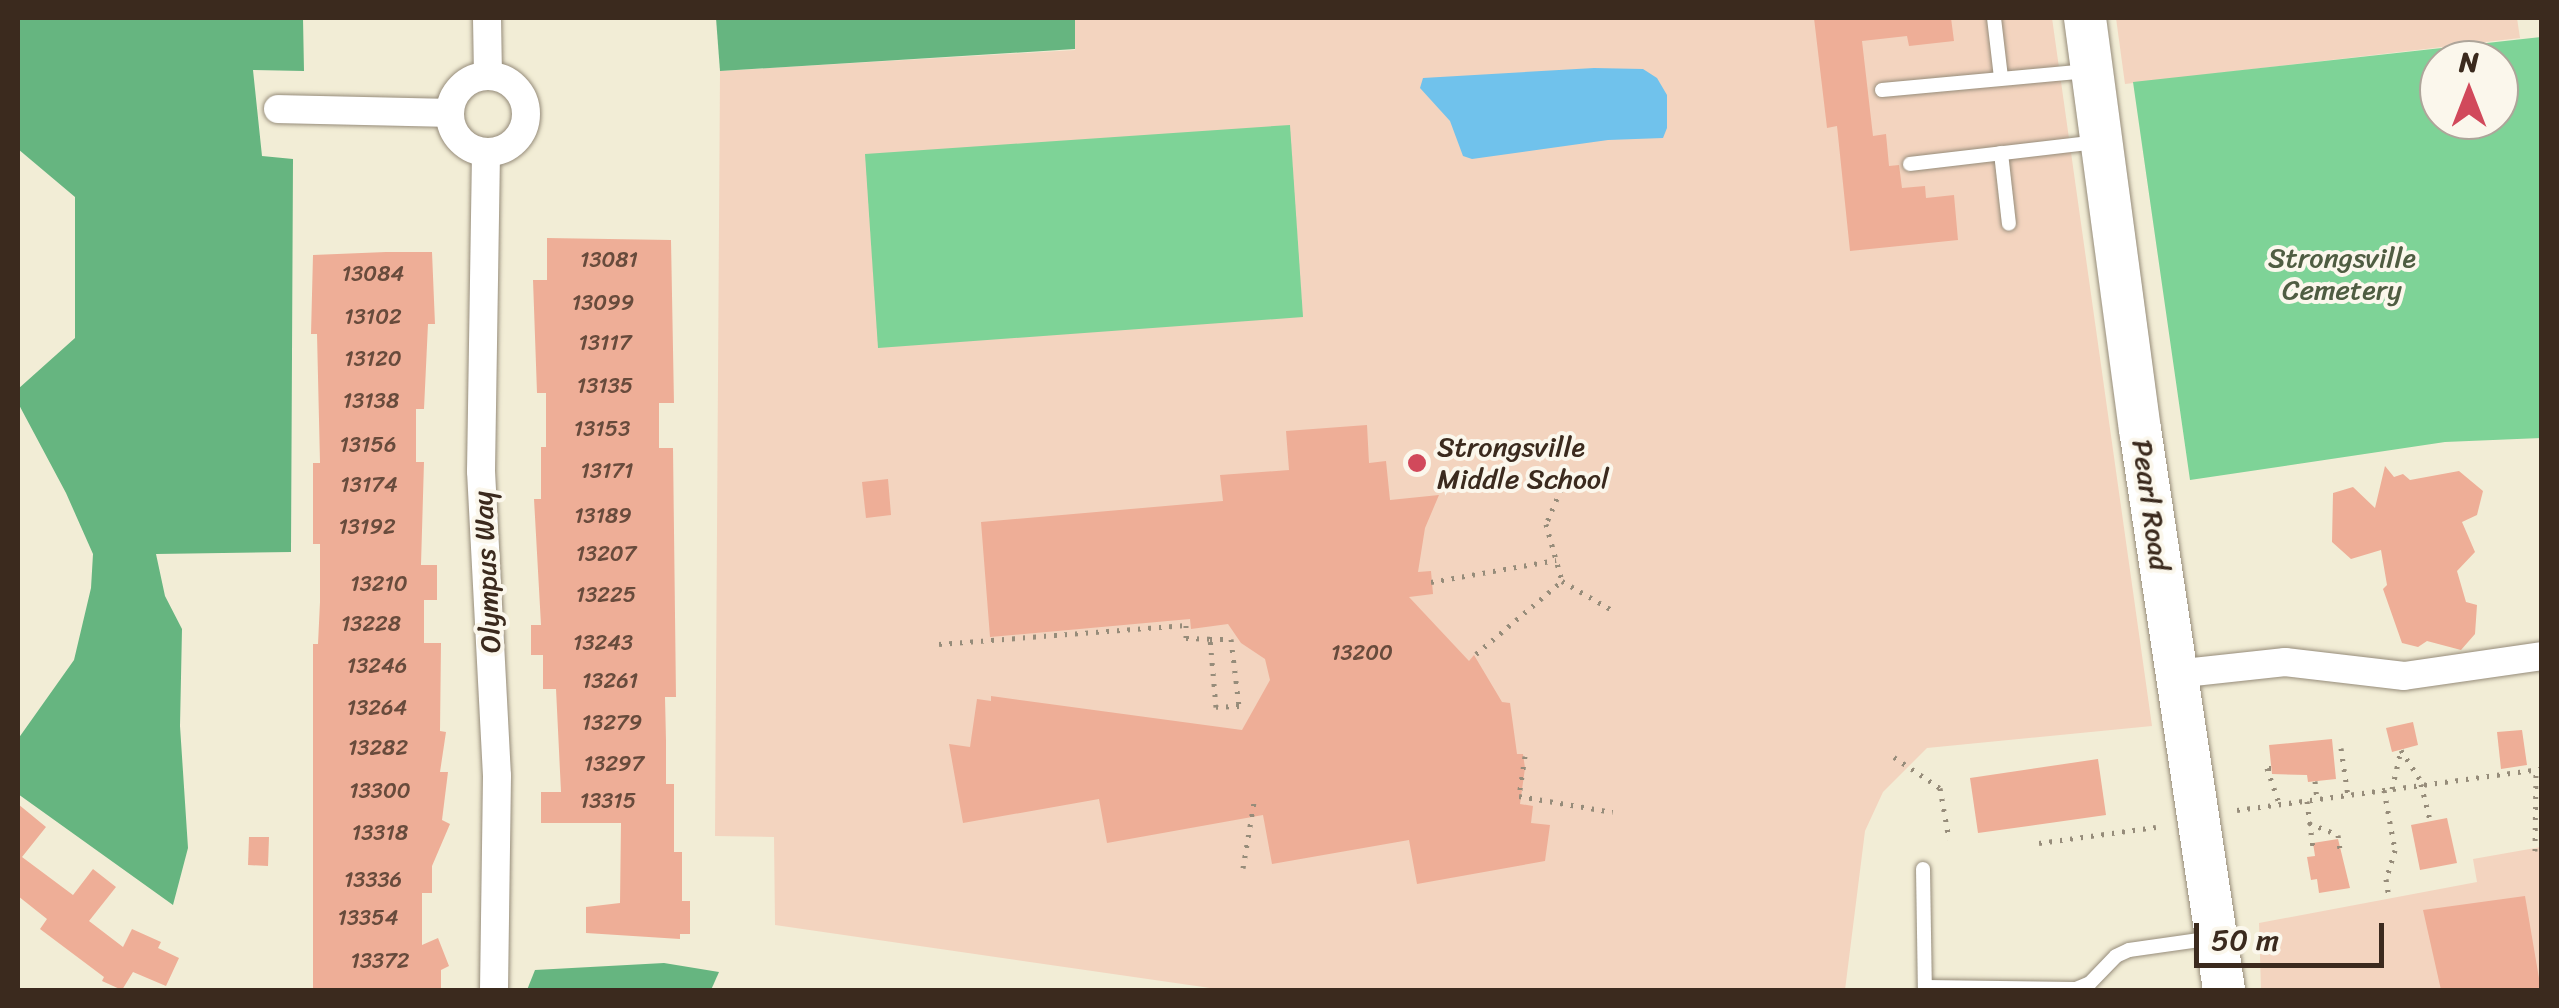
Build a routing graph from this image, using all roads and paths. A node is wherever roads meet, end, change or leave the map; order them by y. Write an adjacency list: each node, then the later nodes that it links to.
1 (488, 18): 5 (street)
2 (1994, 18): 6 (lane)
3 (2085, 18): 4 (main road, Pearl Road)
4 (2093, 70): 6 (lane); 10 (main road, Pearl Road)
5 (488, 76): 9 (street); 11 (street)
6 (2001, 78): 7 (lane)
7 (1882, 90)
8 (278, 109): 9 (street)
9 (450, 113): 11 (street)
10 (2102, 141): 12 (lane); 24 (main road, Pearl Road)
11 (486, 153): 53 (street, Olympus Way)
12 (2001, 153): 13 (lane); 14 (lane)
13 (1910, 164)
14 (2009, 224)
15 (1561, 489): 16 (path)
16 (1556, 560): 17 (path); 18 (path)
17 (1562, 581): 19 (path); 22 (path)
18 (1432, 582)
19 (1612, 610)
20 (1210, 639): 20 (path); 21 (path)
21 (940, 644)
22 (1476, 654)
23 (2542, 656): 24 (street)
24 (2175, 674): 54 (main road, Pearl Road)
25 (2341, 748): 33 (path)
26 (1526, 756): 39 (path)
27 (1894, 757): 43 (path)
28 (2271, 768): 37 (path)
29 (2539, 769): 31 (path); 47 (path)
30 (2315, 782): 34 (path)
31 (2422, 784): 32 (path); 32 (path); 40 (path)
32 (2388, 790): 33 (path); 50 (path)
33 (2348, 796): 34 (path)
34 (2317, 800): 35 (path)
35 (2307, 801): 37 (path); 41 (path)
36 (1254, 802): 48 (path)
37 (2280, 805): 38 (path)
38 (2237, 810)
39 (1612, 812)
40 (2430, 821)
41 (2309, 822): 45 (path); 46 (path)
42 (2156, 827): 44 (path)
43 (1948, 839)
44 (2039, 843)
45 (2314, 848)
46 (2340, 849)
47 (2535, 850)
48 (1243, 868)
49 (1923, 869): 52 (lane)
50 (2389, 898)
51 (2206, 939): 52 (lane)
52 (1925, 989)
53 (494, 990)
54 (2224, 990)

